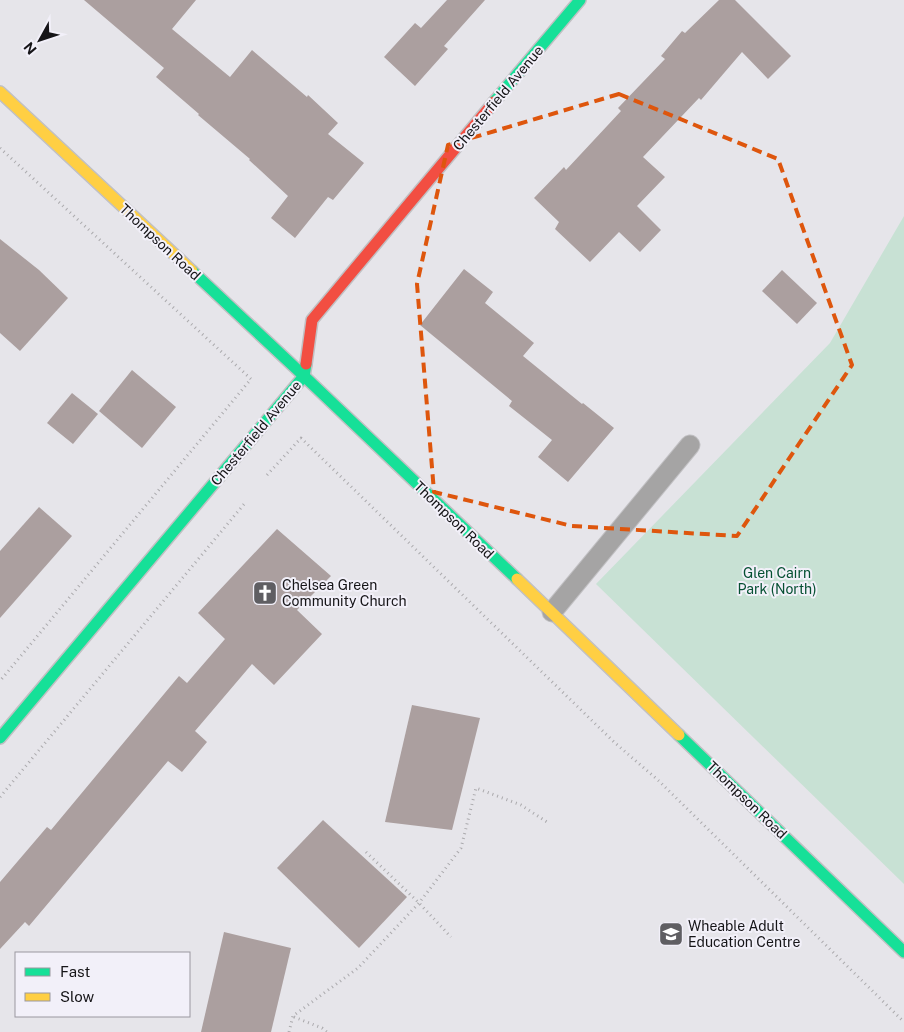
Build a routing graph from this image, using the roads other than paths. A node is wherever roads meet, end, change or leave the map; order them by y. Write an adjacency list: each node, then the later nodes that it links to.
1 (580, 0): 3 (street, Chesterfield Avenue)
2 (0, 92): 3 (street, Thompson Road)
3 (304, 376): 5 (street, Thompson Road); 6 (street, Chesterfield Avenue)
4 (690, 444): 5 (lane)
5 (552, 612): 7 (street, Thompson Road)
6 (0, 738)
7 (904, 952)

